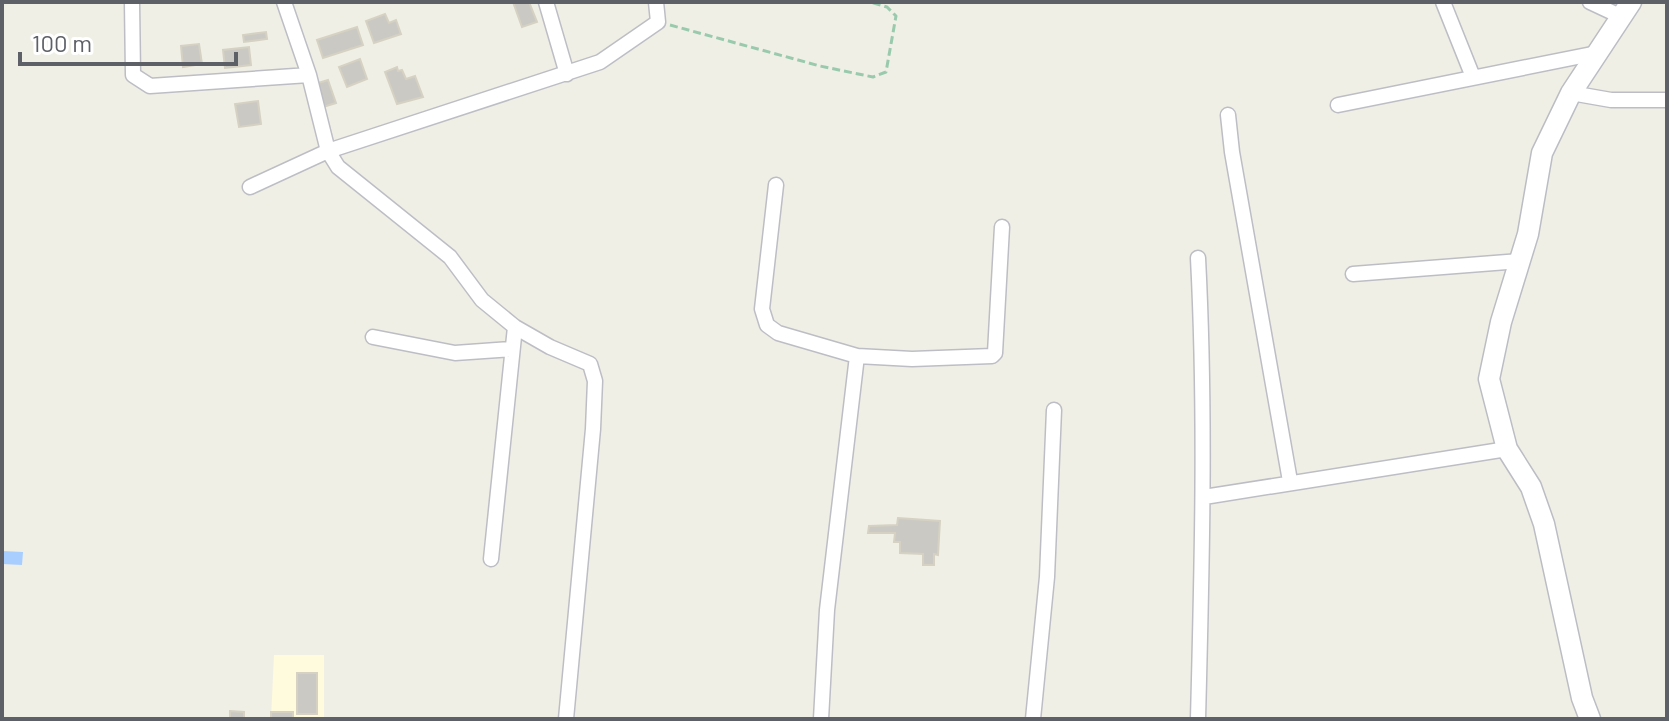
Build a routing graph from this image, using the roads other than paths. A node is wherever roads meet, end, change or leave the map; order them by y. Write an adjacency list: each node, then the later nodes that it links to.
1 (132, 2): 10 (street)
2 (284, 2): 10 (street)
3 (546, 2): 9 (street)
4 (656, 2): 9 (street)
5 (1443, 2): 11 (street)
6 (1590, 2): 7 (street)
7 (1626, 10): 8 (street)
8 (1597, 53): 11 (street); 12 (street)
9 (567, 74): 16 (street)
10 (309, 75): 16 (street)
11 (1473, 77): 14 (street)
12 (1571, 93): 13 (street); 21 (street)
13 (1667, 100)
14 (1338, 105)
15 (1228, 115): 29 (street)
16 (328, 151): 18 (street); 23 (street)
17 (776, 185): 26 (street)
18 (250, 187)
19 (1002, 227): 26 (street)
20 (1198, 258): 30 (street)
21 (1520, 261): 22 (street); 28 (street)
22 (1353, 274)
23 (515, 327): 25 (street); 32 (street)
24 (373, 337): 25 (street)
25 (512, 349): 31 (street)
26 (857, 356): 33 (street)
27 (1054, 410): 34 (street)
28 (1507, 449): 29 (street); 36 (street)
29 (1290, 481): 30 (street)
30 (1204, 497): 35 (street)
31 (491, 559)
32 (566, 719)
33 (821, 719)
34 (1033, 719)
35 (1198, 719)
36 (1590, 719)

